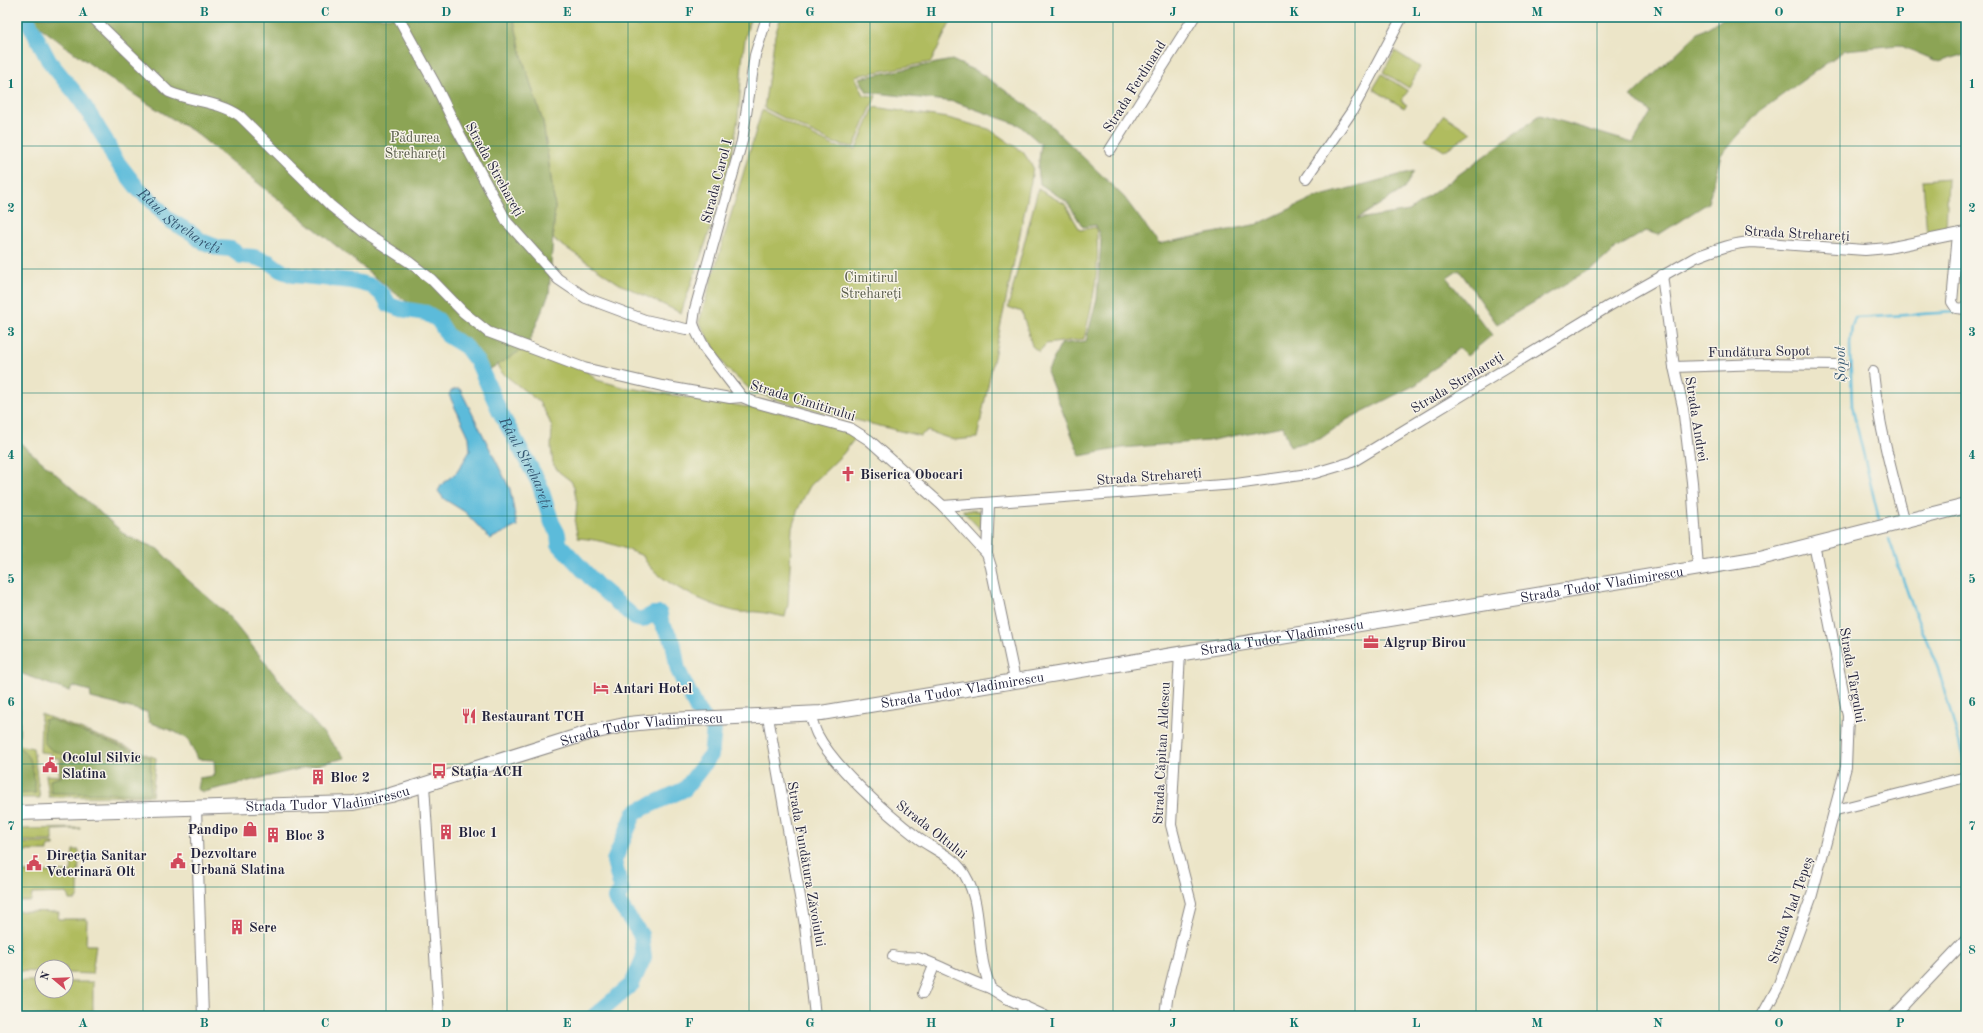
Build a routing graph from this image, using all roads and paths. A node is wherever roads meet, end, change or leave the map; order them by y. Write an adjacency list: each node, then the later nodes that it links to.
1 (92, 17): 15 (street)
2 (398, 17): 11 (street, Strada Strehareți)
3 (767, 17): 11 (street, Strada Carol I)
4 (1194, 17): 6 (street, Strada Ferdinand)
5 (1402, 17): 7 (street)
6 (1110, 150)
7 (1306, 178)
8 (1962, 233): 9 (street, Strada Strehareți); 10 (street)
9 (1662, 275): 13 (street, Strada Andrei); 16 (street, Strada Strehareți)
10 (1966, 309)
11 (694, 330): 15 (street, Strada Cimitirului)
12 (1844, 365): 13 (street, Fundătura Sopot)
13 (1674, 367): 22 (street, Strada Andrei)
14 (1873, 372): 19 (street)
15 (742, 397): 17 (street, Strada Cimitirului)
16 (989, 503): 17 (street, Strada Strehareți); 21 (street, Strada Cimitirului)
17 (943, 506): 21 (street, Strada Cimitirului)
18 (1966, 506): 19 (main road, Strada Tudor Vladimirescu)
19 (1906, 521): 20 (main road, Strada Tudor Vladimirescu)
20 (1814, 544): 22 (main road, Strada Tudor Vladimirescu); 30 (street, Strada Târgului)
21 (987, 554): 24 (street, Strada Cimitirului)
22 (1698, 568): 23 (main road, Strada Tudor Vladimirescu)
23 (1180, 653): 24 (main road, Strada Tudor Vladimirescu); 43 (street, Strada Căpitan Aldescu)
24 (1015, 680): 25 (main road, Strada Tudor Vladimirescu)
25 (810, 714): 26 (main road, Strada Tudor Vladimirescu); 35 (street, Strada Oltului)
26 (768, 716): 28 (main road, Strada Tudor Vladimirescu); 40 (street, Strada Fundătura Zăvoiului)
27 (1966, 777): 30 (street)
28 (424, 785): 29 (main road, Strada Tudor Vladimirescu); 39 (street)
29 (196, 808): 31 (main road, Strada Tudor Vladimirescu); 38 (street)
30 (1836, 810): 44 (street, Strada Vlad Țepeș)
31 (17, 813)
32 (1966, 940): 45 (street)
33 (893, 956): 34 (street)
34 (934, 966): 35 (street); 36 (street)
35 (990, 988): 37 (street)
36 (922, 993)
37 (1024, 1005): 41 (street); 42 (street)
38 (203, 1016)
39 (439, 1016)
40 (815, 1016)
41 (1021, 1016)
42 (1045, 1016)
43 (1166, 1016)
44 (1762, 1016)
45 (1894, 1016)

